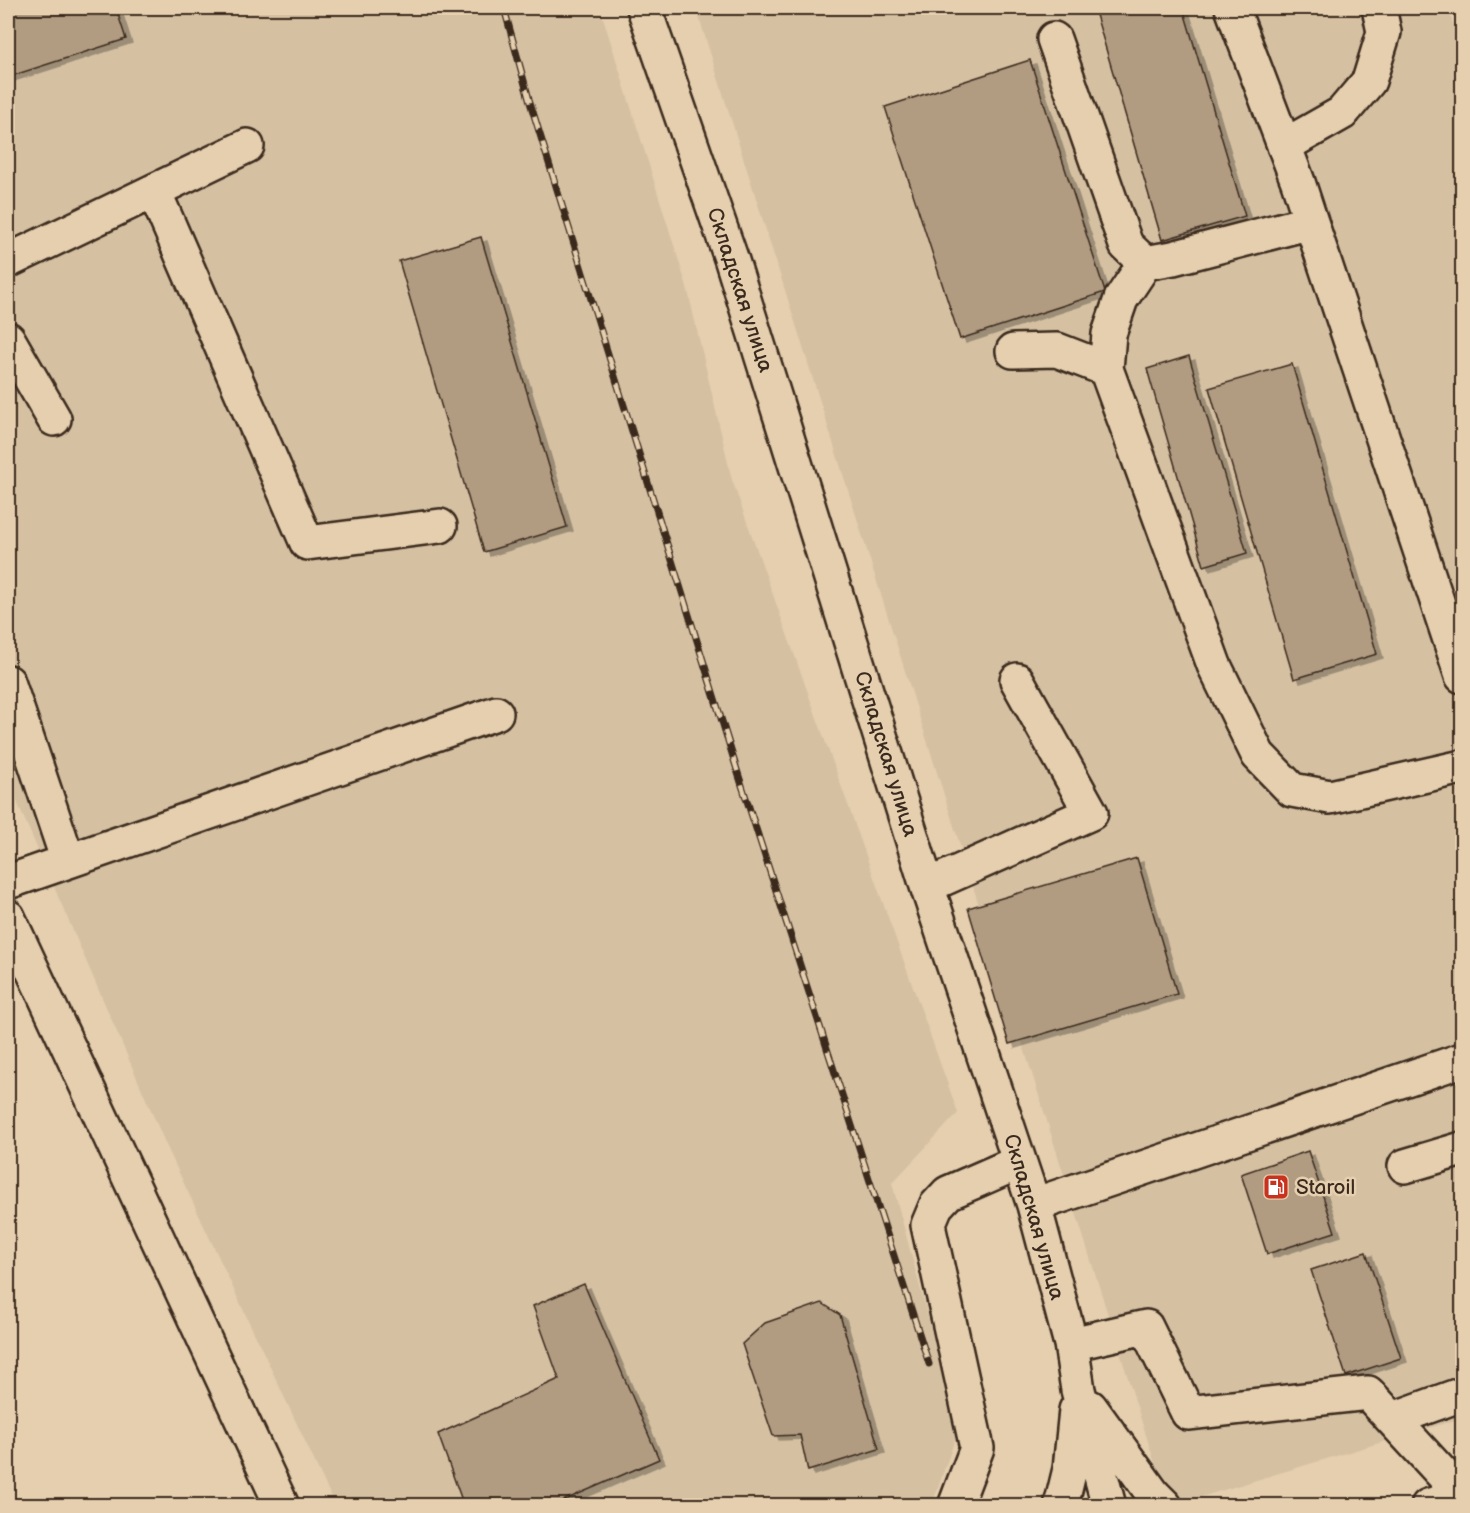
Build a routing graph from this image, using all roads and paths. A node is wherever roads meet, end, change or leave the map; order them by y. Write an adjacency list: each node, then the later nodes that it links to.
1 (644, 8): 23 (main road, Складская улица)
2 (1232, 8): 6 (main road)
3 (1379, 8): 6 (main road)
4 (1054, 39): 10 (main road)
5 (247, 146): 7 (main road)
6 (1284, 146): 8 (main road)
7 (154, 191): 9 (main road); 15 (main road)
8 (1311, 222): 10 (main road); 16 (main road)
9 (8, 261)
10 (1145, 263): 13 (main road)
11 (8, 339): 14 (main road)
12 (1013, 351): 13 (main road)
13 (1106, 369): 20 (main road)
14 (54, 419)
15 (440, 526)
16 (1462, 676)
17 (1017, 680): 23 (main road)
18 (8, 682): 21 (main road)
19 (496, 713): 21 (main road)
20 (1462, 767)
21 (68, 861): 22 (main road)
22 (8, 882)
23 (927, 886): 27 (main road, Складская улица)
24 (8, 917): 35 (main road)
25 (1462, 1060): 29 (main road)
26 (1462, 1149): 28 (main road)
27 (1019, 1162): 29 (main road, Складская улица); 36 (main road)
28 (1405, 1166)
29 (1034, 1205): 30 (main road, Складская улица)
30 (1071, 1344): 31 (main road, Складская улица); 33 (main road)
31 (1078, 1390): 37 (main road); 38 (main road, Складская улица); 39 (main road)
32 (1462, 1394): 33 (main road)
33 (1393, 1419): 34 (main road)
34 (1462, 1495): 40 (main road)
35 (282, 1506)
36 (955, 1506)
37 (1061, 1506)
38 (1109, 1506)
39 (1166, 1506)
40 (1428, 1506)

